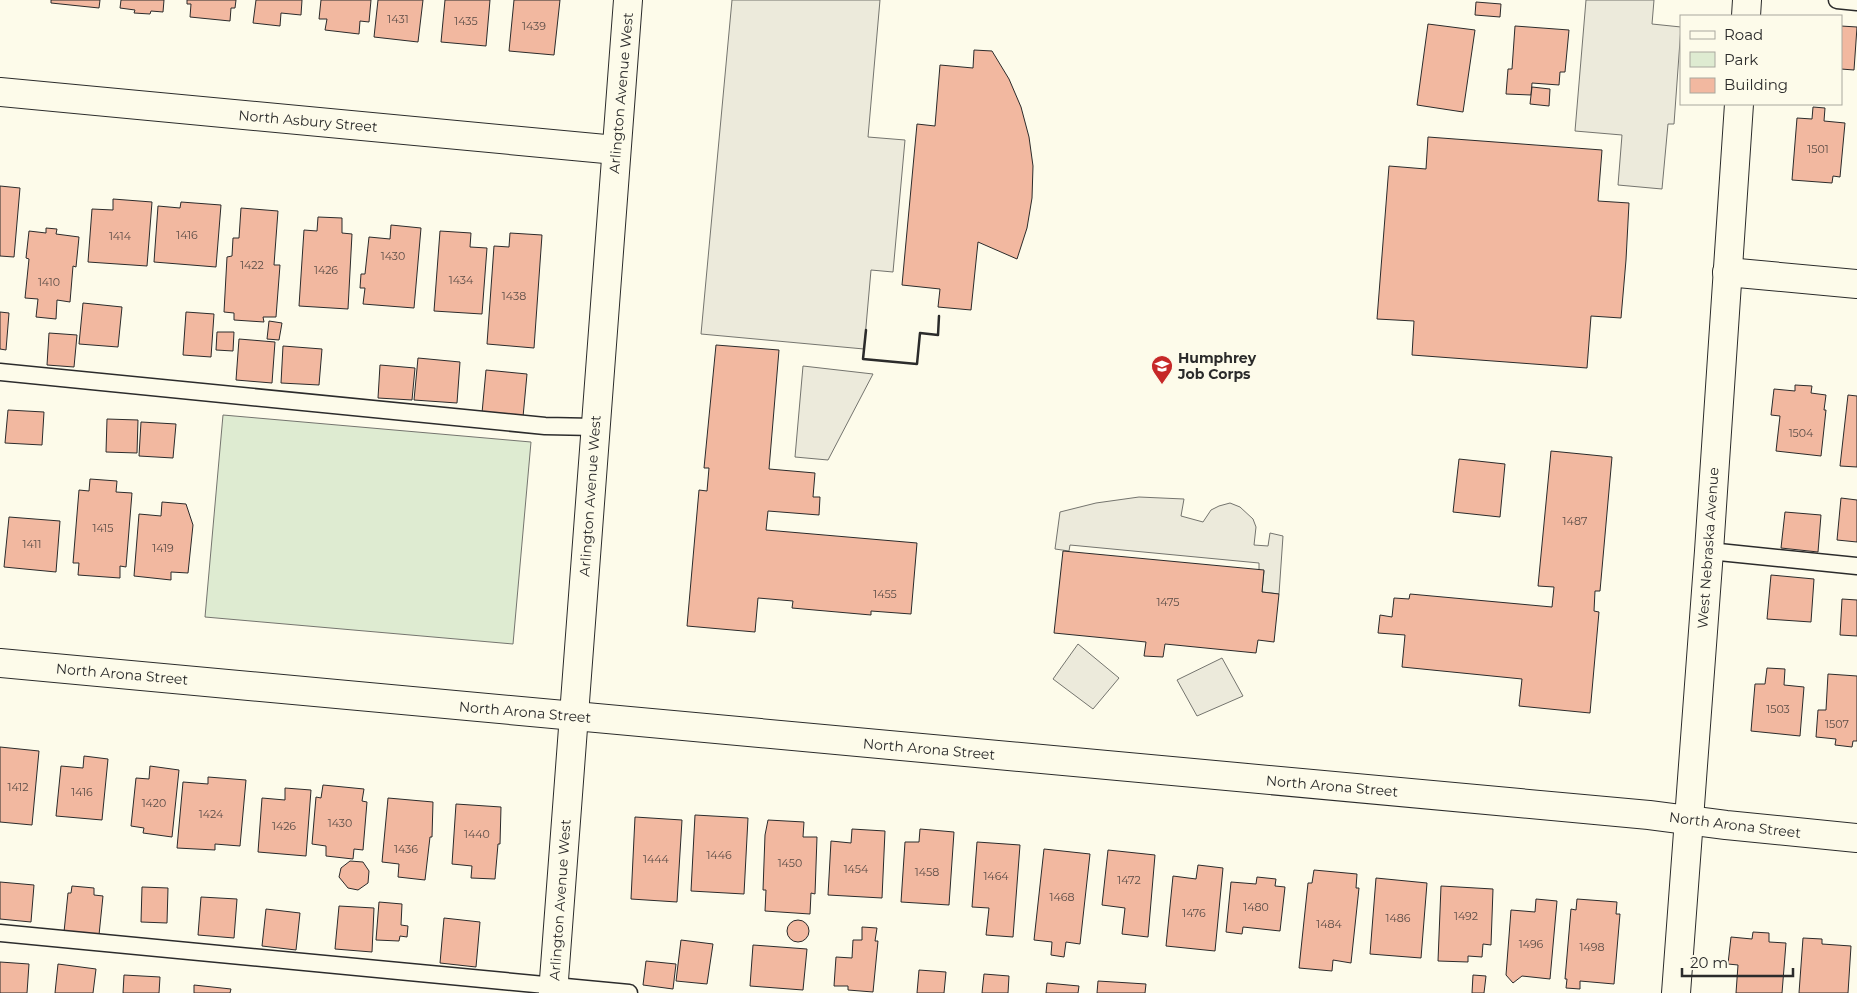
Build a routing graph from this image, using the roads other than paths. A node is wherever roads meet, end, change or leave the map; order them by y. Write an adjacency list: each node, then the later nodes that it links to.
1 (628, 0): 8 (street, Arlington Avenue West)
2 (1747, 0): 5 (street)
3 (1837, 0): 4 (lane)
4 (1857, 2)
5 (1746, 15)
6 (0, 92): 8 (street, North Asbury Street)
7 (1739, 105): 9 (street, West Nebraska Avenue)
8 (616, 150): 12 (street, Arlington Avenue West)
9 (1727, 272): 10 (street); 13 (street, West Nebraska Avenue)
10 (1857, 284)
11 (0, 372): 12 (lane)
12 (595, 427): 16 (street, Arlington Avenue West)
13 (1709, 552): 14 (lane); 17 (street, West Nebraska Avenue)
14 (1857, 566)
15 (0, 663): 16 (street, North Arona Street)
16 (574, 717): 17 (street, North Arona Street); 20 (street, Arlington Avenue West)
17 (1688, 819): 18 (street, North Arona Street); 22 (street, West Nebraska Avenue)
18 (1857, 838)
19 (0, 933): 20 (lane)
20 (553, 989): 21 (lane)
21 (629, 993)
22 (1676, 993)

